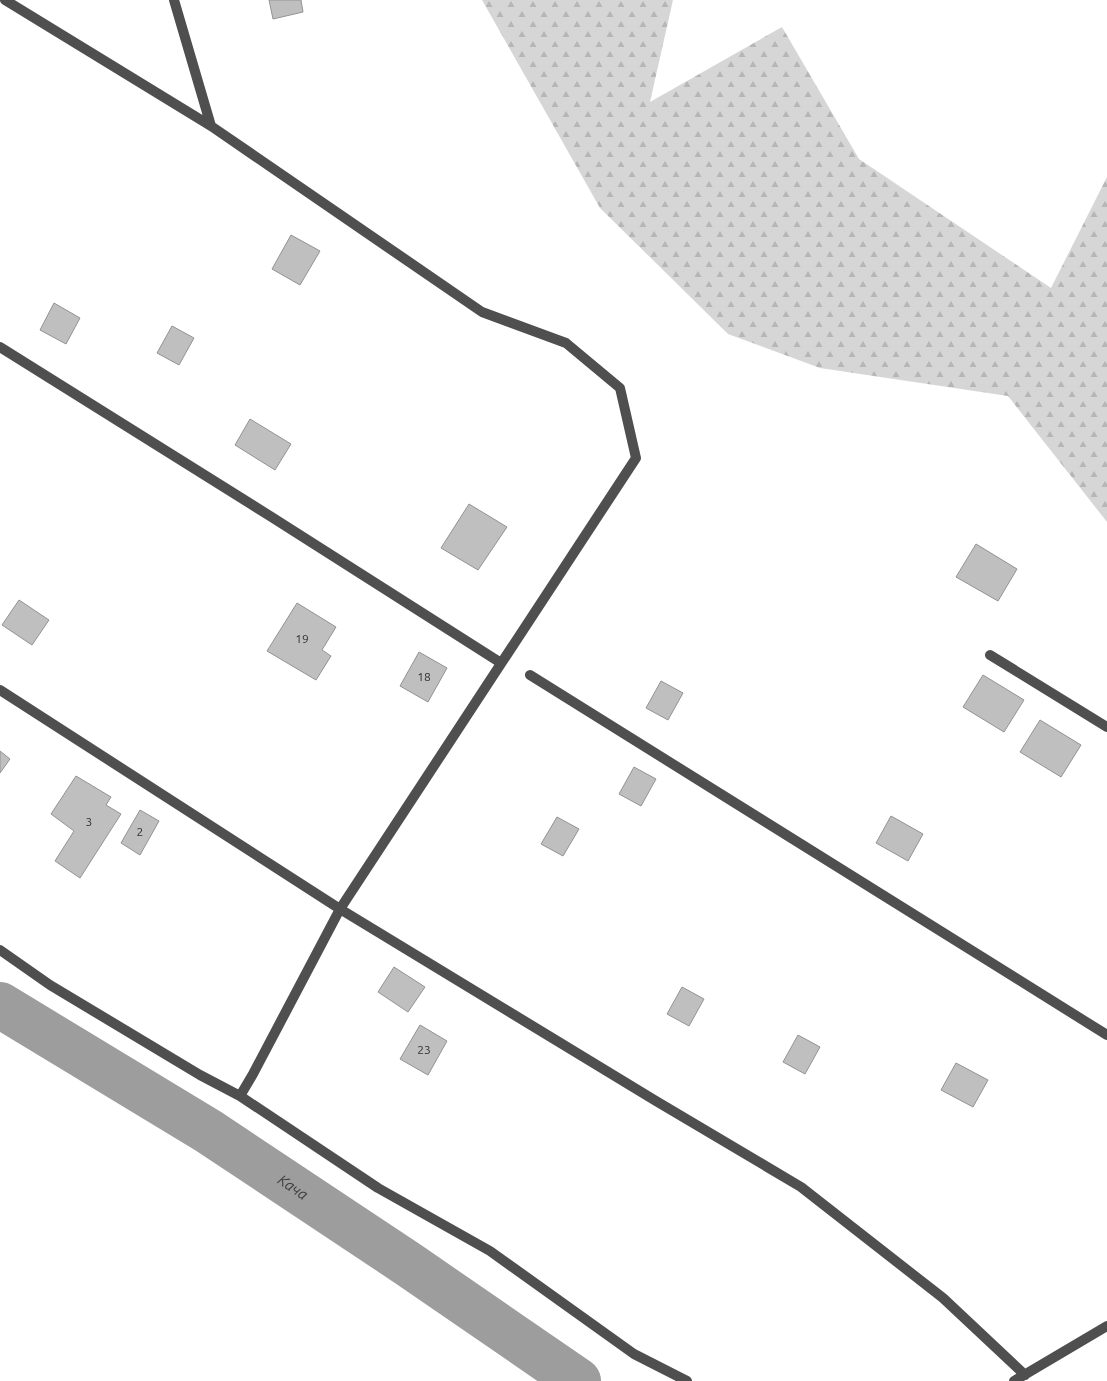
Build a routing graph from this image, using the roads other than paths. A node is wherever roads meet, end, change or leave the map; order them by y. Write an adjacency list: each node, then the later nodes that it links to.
1 (5, 0): 3 (street)
2 (174, 0): 3 (street)
3 (211, 126): 6 (street)
4 (0, 346): 6 (street)
5 (990, 655): 9 (street)
6 (501, 663): 10 (street)
7 (530, 675): 12 (street)
8 (0, 690): 10 (street)
9 (1107, 727)
10 (340, 909): 13 (street); 15 (street)
11 (0, 950): 13 (street)
12 (1107, 1035)
13 (240, 1096): 16 (street)
14 (1107, 1326): 15 (street)
15 (1025, 1375): 17 (street)
16 (687, 1381)
17 (1014, 1381)

